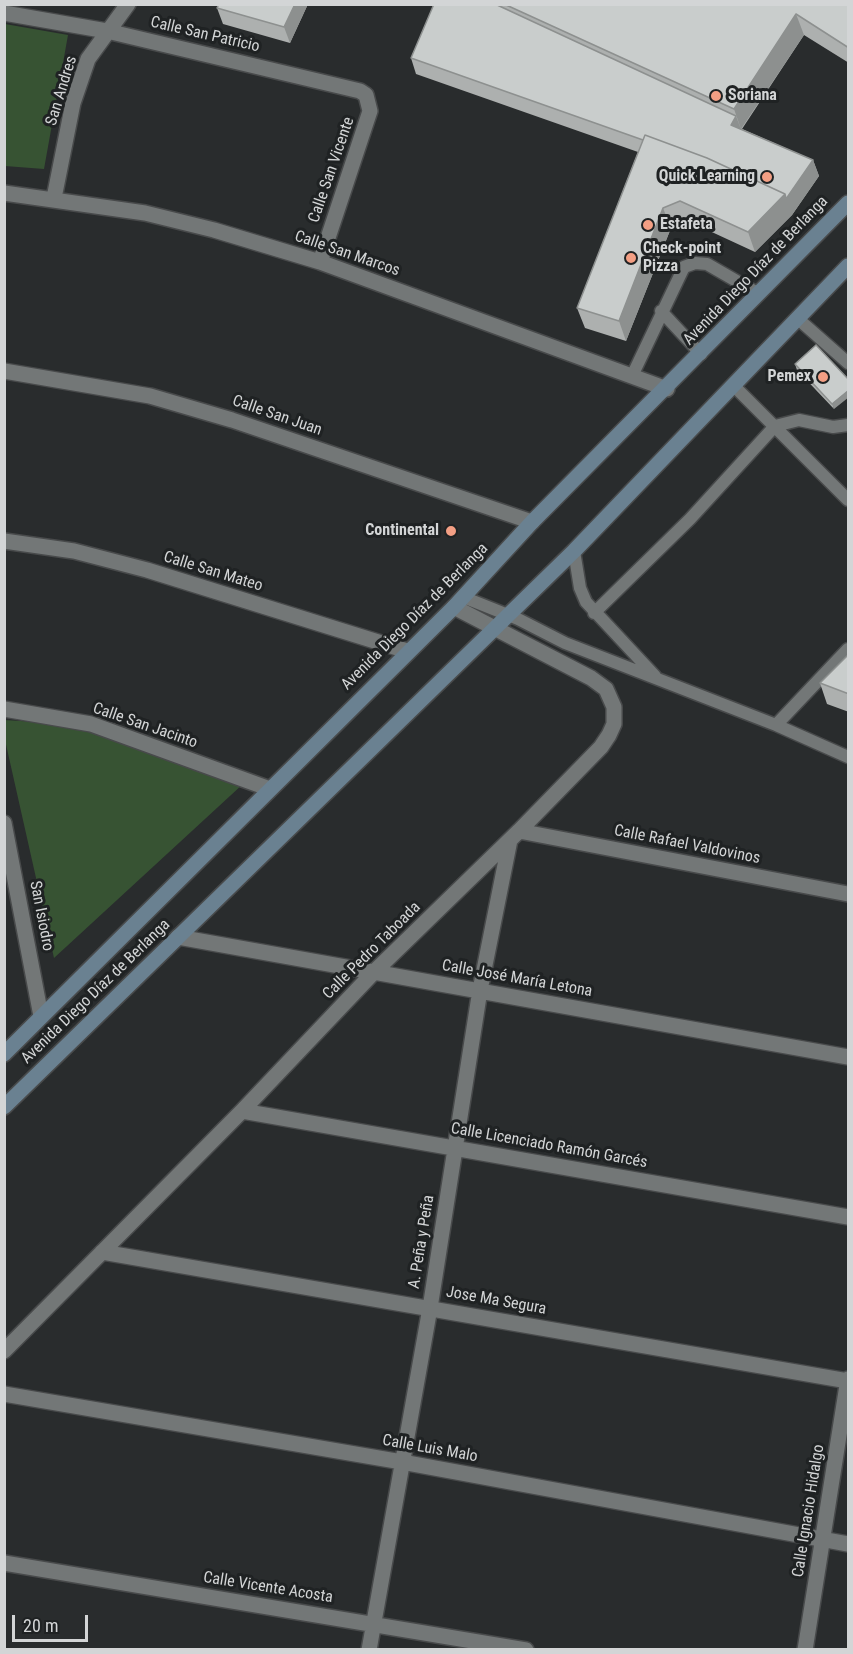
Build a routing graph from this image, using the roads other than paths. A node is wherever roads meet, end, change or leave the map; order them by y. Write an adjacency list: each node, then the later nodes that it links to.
1 (128, 4): 3 (street, San Andres)
2 (4, 13): 3 (street, Calle San Patricio)
3 (107, 31): 4 (street, Calle San Patricio); 6 (street, San Andres)
4 (360, 91): 8 (street, Calle San Vicente)
5 (4, 193): 6 (street, Calle San Marcos)
6 (54, 198): 8 (street, Calle San Marcos)
7 (849, 203): 10 (main road, Avenida Diego Díaz de Berlanga)
8 (320, 262): 16 (street, Calle San Marcos)
9 (849, 266): 12 (main road, Avenida Diego Díaz de Berlanga)
10 (759, 294): 11 (lane); 13 (main road, Avenida Diego Díaz de Berlanga)
11 (661, 311): 13 (lane); 16 (lane)
12 (797, 318): 14 (lane); 17 (main road, Avenida Diego Díaz de Berlanga)
13 (701, 354): 18 (main road, Avenida Diego Díaz de Berlanga)
14 (849, 363)
15 (4, 371): 22 (street, Calle San Juan)
16 (632, 376): 18 (street, Calle San Marcos)
17 (733, 385): 20 (lane); 24 (main road, Avenida Diego Díaz de Berlanga)
18 (667, 389): 22 (main road, Avenida Diego Díaz de Berlanga)
19 (849, 425): 20 (lane)
20 (775, 426): 21 (lane); 26 (lane)
21 (849, 500)
22 (532, 522): 25 (main road, Avenida Diego Díaz de Berlanga)
23 (4, 541): 31 (street, Calle San Mateo)
24 (574, 551): 26 (lane); 27 (main road, Avenida Diego Díaz de Berlanga)
25 (458, 602): 27 (lane); 28 (street, Calle Pedro Taboada); 31 (main road, Avenida Diego Díaz de Berlanga)
26 (594, 613): 33 (lane)
27 (509, 616): 28 (main road, Avenida Diego Díaz de Berlanga); 29 (lane)
28 (496, 629): 32 (street, Calle Pedro Taboada); 41 (main road, Avenida Diego Díaz de Berlanga)
29 (565, 643): 32 (lane); 33 (lane)
30 (849, 649): 35 (lane)
31 (407, 651): 37 (main road, Avenida Diego Díaz de Berlanga)
32 (552, 658): 39 (street, Calle Pedro Taboada)
33 (658, 678): 35 (lane)
34 (4, 709): 37 (street, Calle San Jacinto)
35 (776, 725): 36 (lane)
36 (849, 757)
37 (270, 789): 44 (main road, Avenida Diego Díaz de Berlanga)
38 (4, 823): 44 (street, San Isiodro)
39 (514, 836): 40 (street, Calle Rafael Valdovinos); 42 (street, Calle Pedro Taboada); 43 (street, A. Peña y Peña)
40 (849, 894)
41 (178, 937): 42 (street, Calle José María Letona); 47 (main road, Avenida Diego Díaz de Berlanga)
42 (374, 972): 43 (street, Calle José María Letona); 48 (street, Calle Pedro Taboada)
43 (480, 990): 46 (street, Calle José María Letona); 49 (street, A. Peña y Peña)
44 (41, 1016): 45 (main road, Avenida Diego Díaz de Berlanga)
45 (4, 1054)
46 (849, 1057)
47 (4, 1107)
48 (242, 1112): 49 (street, Calle Licenciado Ramón Garcés); 51 (street, Calle Pedro Taboada)
49 (455, 1148): 50 (street, Calle Licenciado Ramón Garcés); 52 (street, A. Peña y Peña)
50 (849, 1217)
51 (102, 1252): 52 (street, Jose Ma Segura); 53 (street, Calle Pedro Taboada)
52 (430, 1308): 54 (street, Jose Ma Segura); 56 (street, A. Peña y Peña)
53 (4, 1351)
54 (848, 1380): 57 (street, Calle Ignacio Hidalgo)
55 (4, 1394): 56 (street, Calle Luis Malo)
56 (402, 1461): 57 (street, Calle Luis Malo); 60 (street, A. Peña y Peña)
57 (823, 1540): 58 (street, Calle Luis Malo); 63 (street, Calle Ignacio Hidalgo)
58 (849, 1544)
59 (4, 1563): 60 (street, Calle Vicente Acosta)
60 (373, 1623): 61 (street, A. Peña y Peña); 62 (street, Calle Vicente Acosta)
61 (369, 1650)
62 (526, 1650)
63 (805, 1650)

